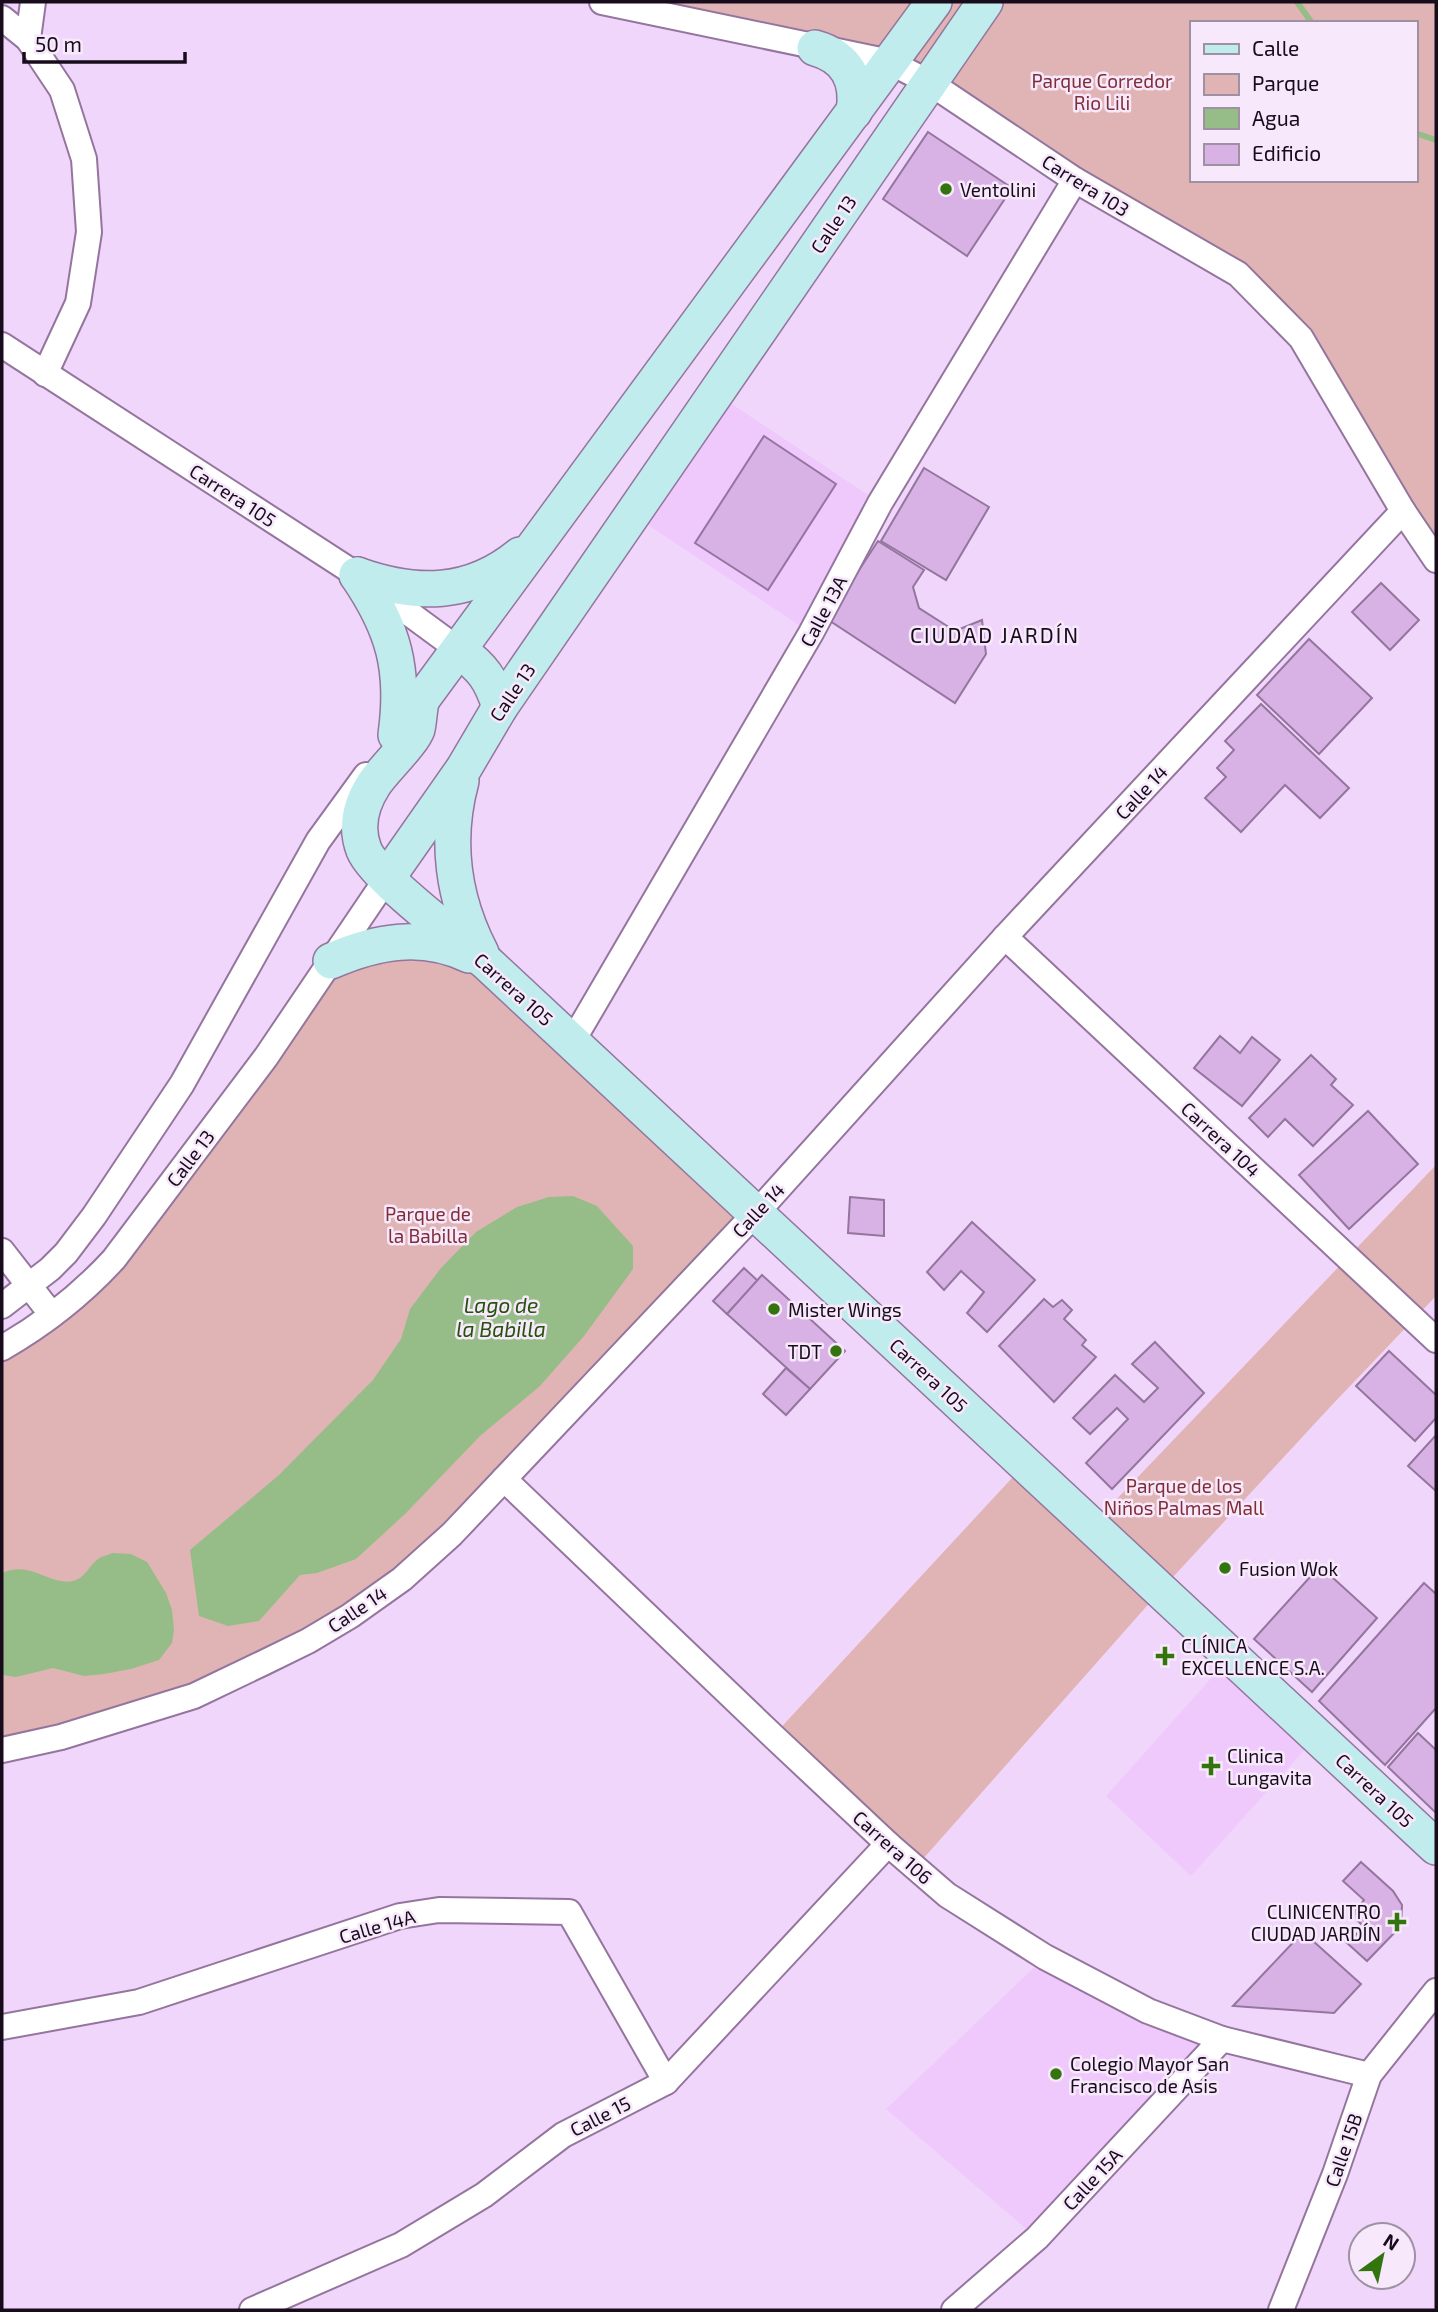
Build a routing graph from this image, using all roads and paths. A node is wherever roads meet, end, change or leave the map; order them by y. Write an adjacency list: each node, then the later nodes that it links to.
1 (33, 2): 6 (street)
2 (603, 2): 7 (street, Carrera 103)
3 (934, 2): 8 (main road)
4 (985, 2): 9 (main road, Calle 13)
5 (2, 18): 6 (street)
6 (28, 38): 13 (street)
7 (815, 48): 8 (street, Carrera 103); 10 (main road)
8 (890, 62): 9 (street, Carrera 103); 10 (main road)
9 (930, 83): 11 (street, Carrera 103); 20 (main road, Calle 13)
10 (854, 112): 15 (main road)
11 (1075, 180): 14 (street, Carrera 103); 27 (street, Calle 13A)
12 (2, 345): 13 (street, Carrera 105)
13 (46, 374): 17 (street, Carrera 105)
14 (1404, 511): 16 (street, Carrera 103); 24 (street, Calle 14)
15 (539, 540): 17 (main road); 18 (main road)
16 (1436, 560)
17 (357, 575): 18 (street, Carrera 105); 21 (main road)
18 (459, 650): 19 (main road); 20 (main road)
19 (421, 702): 21 (main road); 23 (main road, Carrera 105)
20 (500, 707): 22 (main road, Calle 13)
21 (396, 735): 30 (street)
22 (464, 768): 23 (main road, Calle 13); 26 (main road)
23 (387, 878): 25 (street, Calle 13); 26 (main road, Carrera 105)
24 (1005, 937): 28 (street, Calle 14); 33 (street, Carrera 104)
25 (331, 961): 26 (main road); 32 (street, Calle 13)
26 (486, 962): 27 (main road, Carrera 105)
27 (572, 1042): 28 (main road, Carrera 105)
28 (756, 1213): 35 (street, Calle 14); 38 (main road, Carrera 105)
29 (2, 1251): 30 (street)
30 (30, 1286): 31 (street); 32 (street)
31 (2, 1306)
32 (52, 1315): 34 (street, Calle 13)
33 (1436, 1340)
34 (2, 1348)
35 (504, 1479): 36 (street, Calle 14); 37 (street, Carrera 106)
36 (2, 1750)
37 (888, 1844): 41 (street, Carrera 106); 43 (street, Calle 15)
38 (1436, 1847)
39 (1433, 1997): 42 (street, Calle 15B)
40 (2, 2027): 43 (street, Calle 14A)
41 (1222, 2039): 42 (street, Carrera 106); 45 (street, Calle 15A)
42 (1368, 2075): 46 (street, Calle 15B)
43 (666, 2082): 44 (street, Calle 15)
44 (252, 2310)
45 (954, 2310)
46 (1280, 2310)

